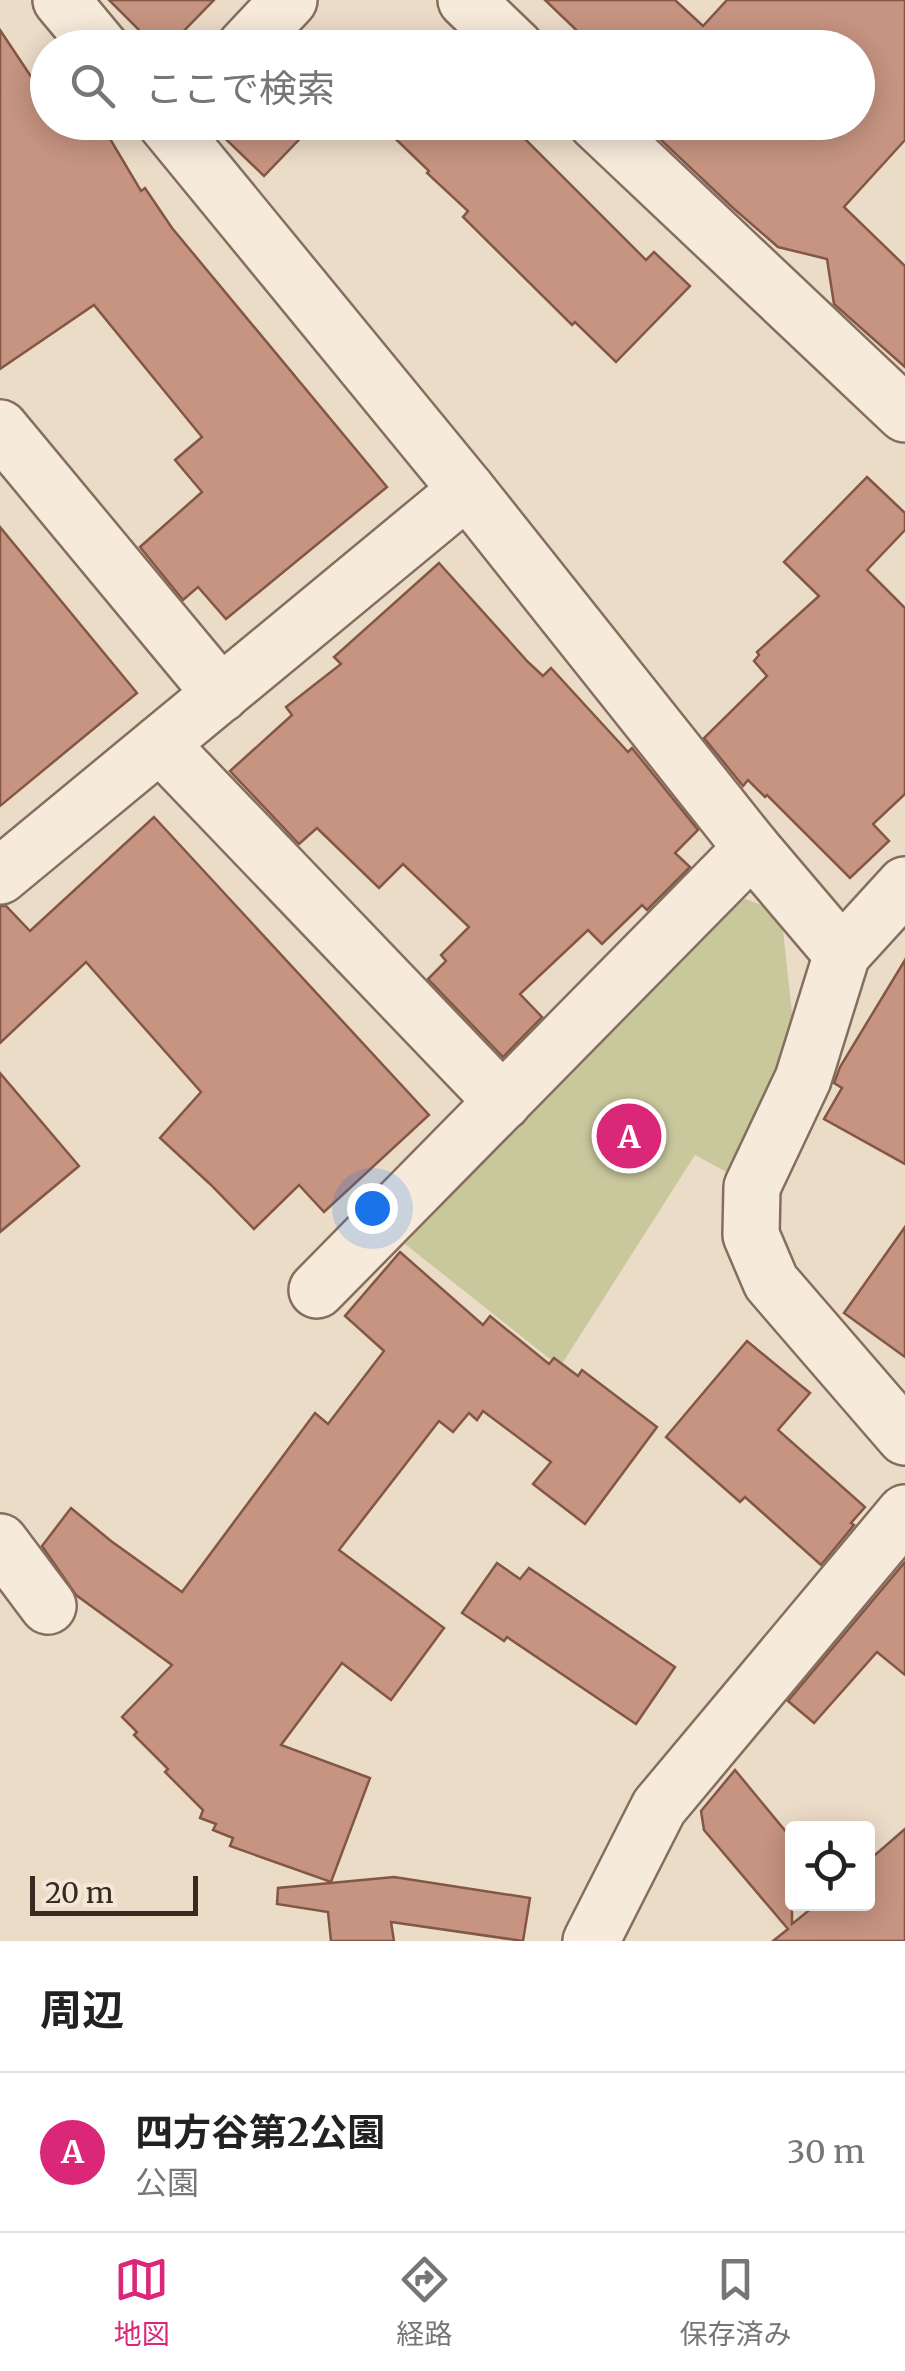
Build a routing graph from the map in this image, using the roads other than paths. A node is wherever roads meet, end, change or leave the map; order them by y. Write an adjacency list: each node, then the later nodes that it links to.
1 (61, 0): 4 (street)
2 (289, 0): 5 (street)
3 (466, 0): 6 (street)
4 (86, 30)
5 (261, 30)
6 (497, 30)
7 (181, 140): 11 (street)
8 (615, 140): 9 (street)
9 (905, 414)
10 (0, 428): 12 (street)
11 (467, 490): 12 (street); 14 (street)
12 (221, 694): 13 (street)
13 (160, 744): 15 (street); 18 (street)
14 (752, 848): 17 (street); 18 (street)
15 (0, 876)
16 (905, 885): 17 (street)
17 (842, 954): 20 (street)
18 (502, 1102): 19 (street)
19 (317, 1290)
20 (905, 1437)
21 (905, 1513): 24 (street)
22 (0, 1542): 23 (street)
23 (48, 1606)
24 (591, 1941)

